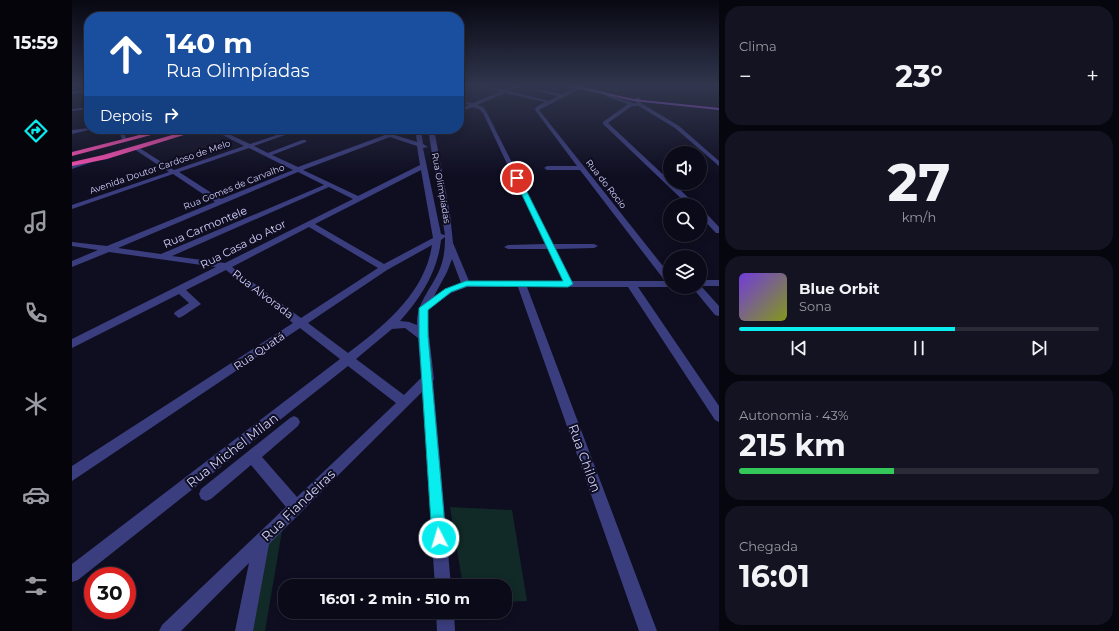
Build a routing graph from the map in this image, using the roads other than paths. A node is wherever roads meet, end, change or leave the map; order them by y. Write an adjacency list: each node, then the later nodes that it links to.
1 (486, 115): 47 (street)
2 (541, 115): 33 (street, Rua do Rocio)
3 (614, 115): 37 (street)
4 (659, 115): 28 (street)
5 (84, 130): 6 (street)
6 (72, 132)
7 (123, 134): 17 (street)
8 (140, 134): 17 (highway)
9 (152, 134): 24 (highway)
10 (169, 134): 27 (highway)
11 (183, 134): 21 (highway)
12 (224, 134): 20 (street)
13 (284, 134): 20 (street, Avenida Doutor Cardoso de Melo)
14 (388, 134): 19 (street); 34 (street, Rua Gomes de Carvalho)
15 (419, 134): 19 (street, Rua Olimpíadas)
16 (432, 134): 23 (street, Rua Olimpíadas)
17 (124, 138): 22 (highway)
18 (304, 141): 25 (street)
19 (420, 145): 23 (street); 30 (street, Rua Olimpíadas)
20 (249, 146): 25 (street); 35 (street, Avenida Doutor Cardoso de Melo)
21 (136, 148): 26 (highway); 35 (street)
22 (72, 151)
23 (435, 151): 44 (street, Rua Olimpíadas)
24 (72, 154)
25 (267, 155): 34 (street)
26 (104, 157): 29 (highway); 31 (street)
27 (72, 158)
28 (717, 162)
29 (72, 164)
30 (424, 166): 38 (street, Rua Casa do Ator); 45 (street, Rua Olimpíadas)
31 (72, 167)
32 (547, 168): 33 (street)
33 (581, 168): 58 (street, Rua do Rocio)
34 (298, 170): 36 (street); 39 (street, Rua Gomes de Carvalho)
35 (173, 172): 39 (street); 40 (street, Avenida Doutor Cardoso de Melo)
36 (329, 185): 38 (street); 53 (street, Rua Carmontele)
37 (685, 198)
38 (358, 199): 42 (street, Rua Casa do Ator)
39 (221, 202): 50 (street, Rua Gomes de Carvalho)
40 (74, 204)
41 (707, 219): 43 (street)
42 (309, 224): 55 (street, Rua Casa do Ator); 56 (street)
43 (719, 231)
44 (449, 236): 45 (street, Rua Quatá); 57 (street); 69 (street, Rua Olimpíadas)
45 (437, 238): 51 (street, Rua Quatá); 52 (street, Rua Olimpíadas)
46 (72, 244): 50 (street, Rua Alvorada)
47 (551, 246): 48 (street); 49 (street); 62 (street)
48 (594, 246)
49 (508, 247)
50 (107, 249): 53 (street, Rua Alvorada); 54 (street, Rua Gomes de Carvalho)
51 (416, 250): 52 (street); 56 (street, Rua Quatá)
52 (435, 254): 73 (street, Rua Olimpíadas)
53 (162, 257): 55 (street, Rua Alvorada)
54 (72, 264)
55 (226, 266): 67 (street, Rua Casa do Ator); 72 (street, Rua Alvorada)
56 (384, 268): 72 (street, Rua Quatá)
57 (460, 272): 61 (street); 66 (street)
58 (663, 273)
59 (663, 282): 63 (street)
60 (719, 283): 64 (street)
61 (466, 284): 65 (street); 66 (street)
62 (568, 284): 63 (street); 65 (street)
63 (631, 284): 79 (street)
64 (707, 284)
65 (522, 285): 92 (street, Rua Chilon)
66 (455, 287): 69 (street)
67 (180, 290): 71 (street); 75 (street, Rua Casa do Ator)
68 (703, 294): 70 (street)
69 (423, 308): 74 (street, Rua Olimpíadas)
70 (719, 313)
71 (179, 314)
72 (300, 323): 76 (street, Rua Alvorada); 82 (street, Rua Quatá)
73 (391, 326): 74 (street); 76 (street, Rua Michel Milan)
74 (423, 336): 77 (street, Rua Olimpíadas)
75 (72, 344)
76 (348, 360): 78 (street, Rua Alvorada); 86 (street, Rua Michel Milan)
77 (428, 379): 78 (street, Rua Fiandeiras); 87 (street, Rua Olimpíadas)
78 (404, 402): 84 (street, Rua Fiandeiras)
79 (719, 416)
80 (294, 422): 81 (street)
81 (252, 456): 83 (street); 84 (street)
82 (72, 474)
83 (206, 494)
84 (296, 506): 85 (street, Rua Fiandeiras)
85 (262, 539): 89 (street, Rua Fiandeiras); 90 (street)
86 (72, 574)
87 (442, 579)
88 (445, 619): 91 (street)
89 (168, 631)
90 (244, 631)
91 (446, 631)
92 (648, 631)

